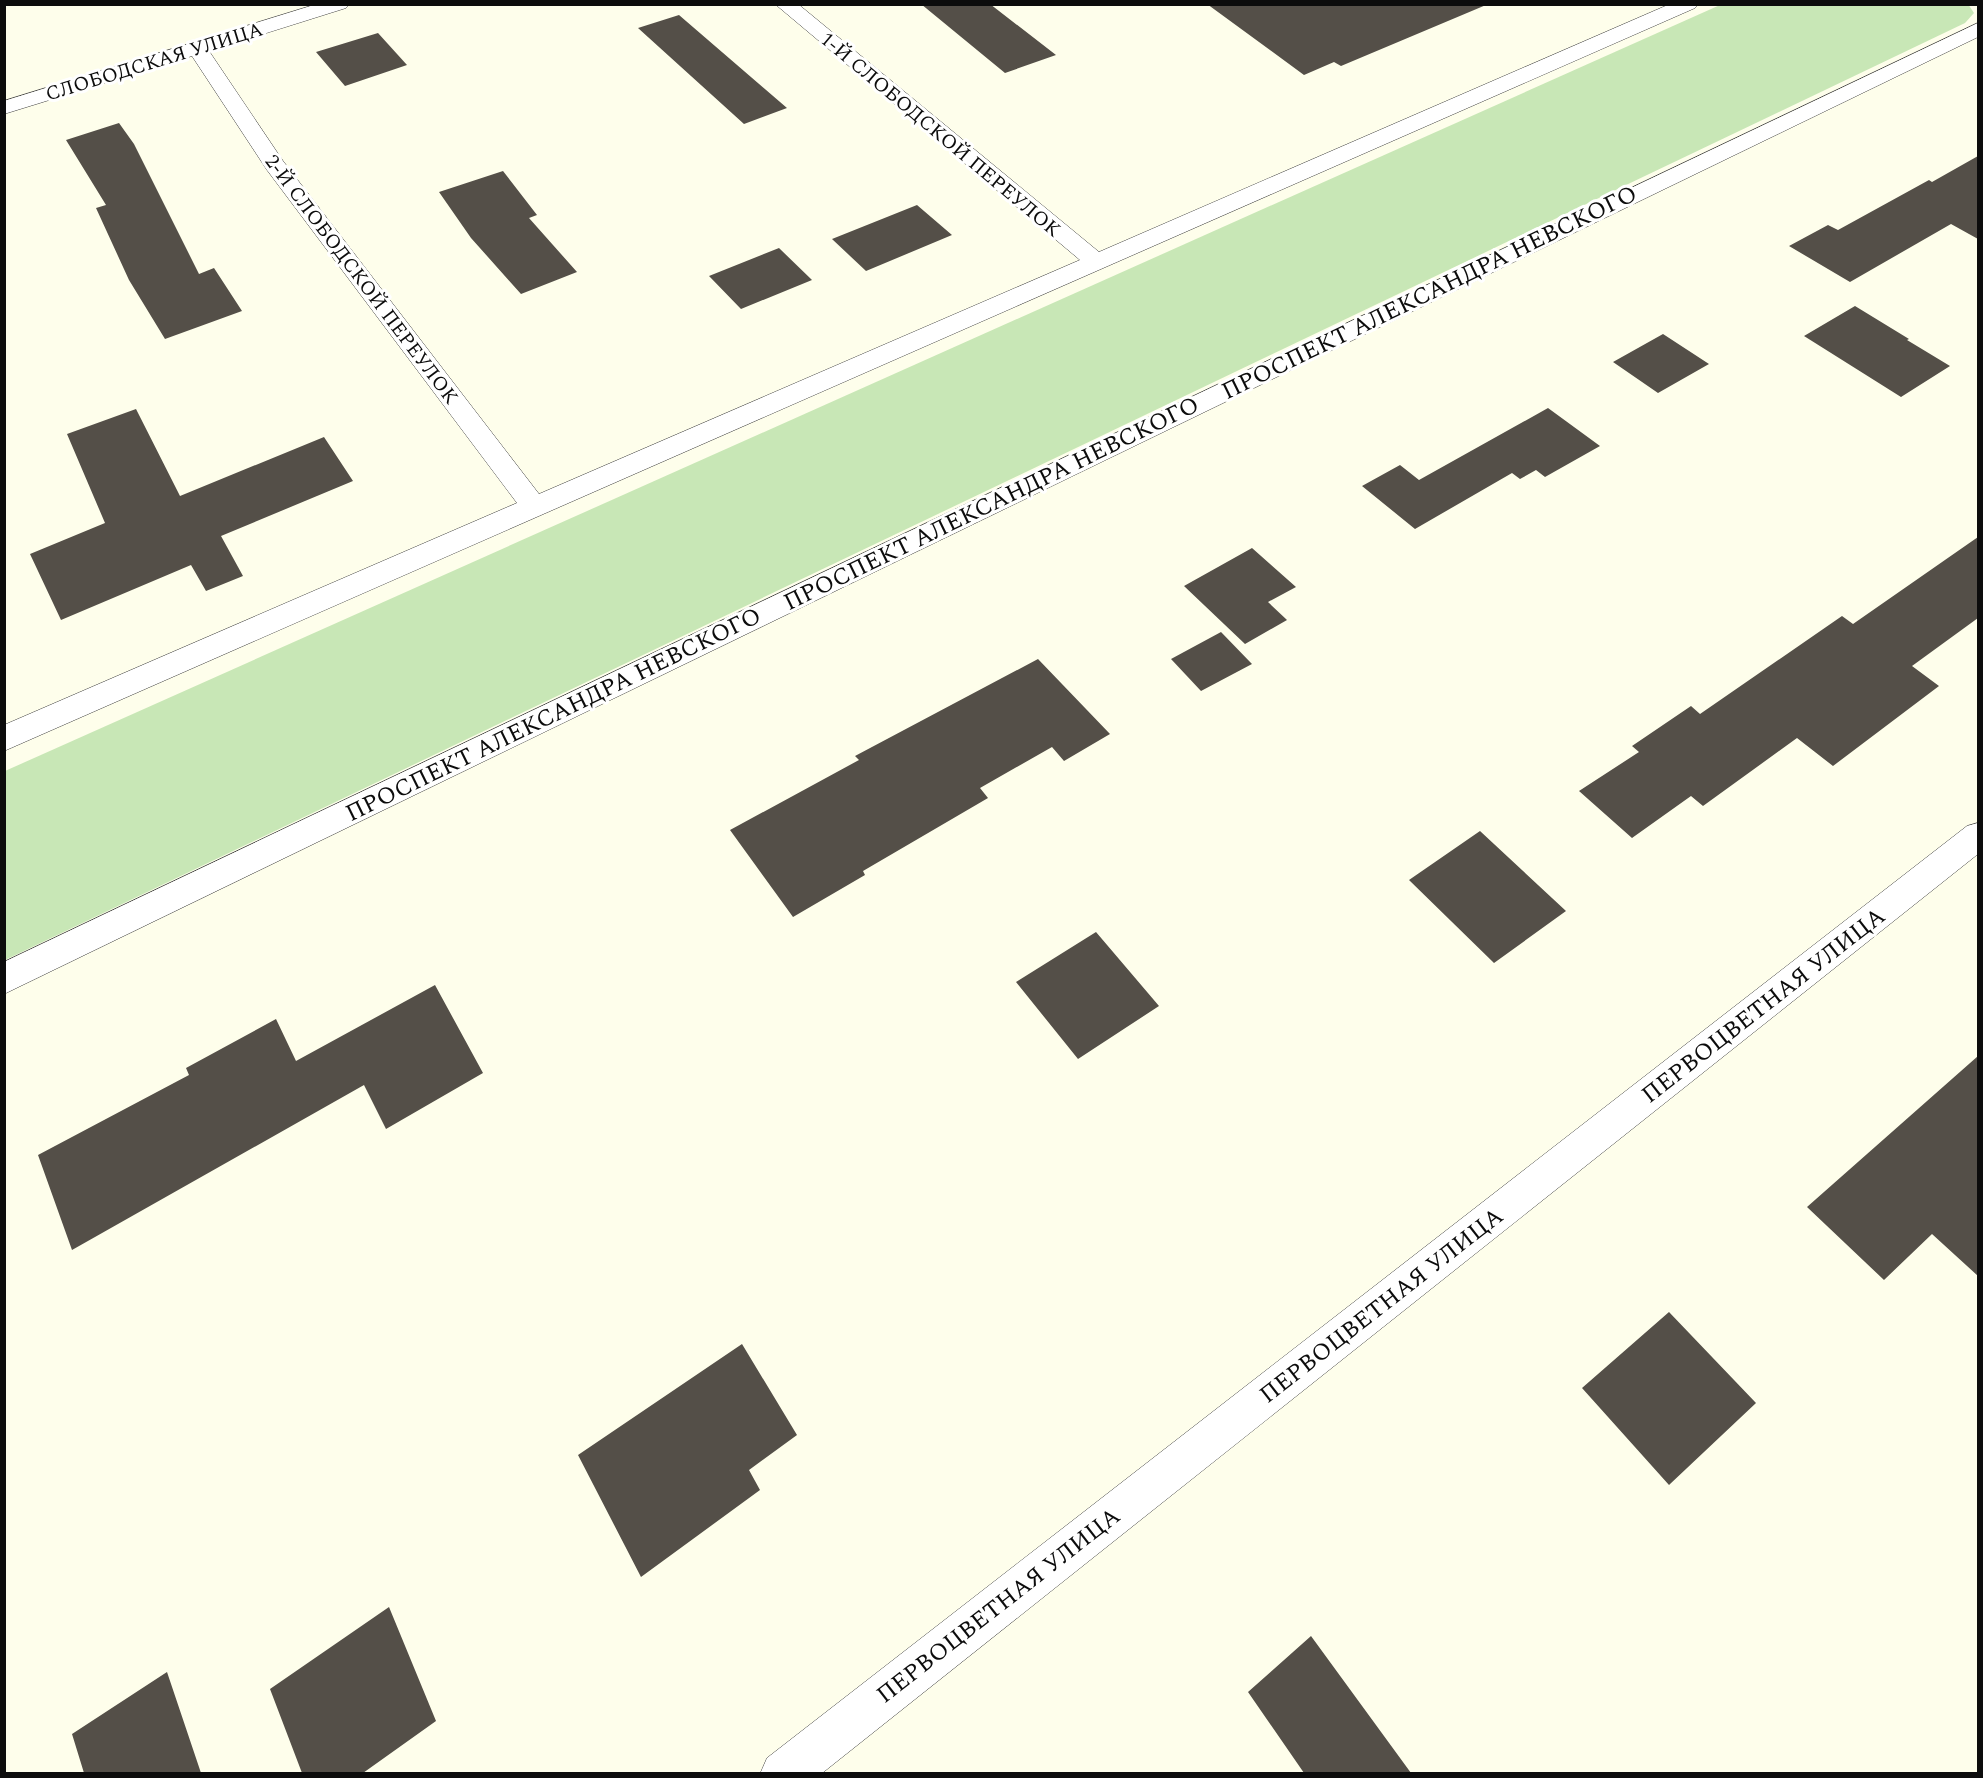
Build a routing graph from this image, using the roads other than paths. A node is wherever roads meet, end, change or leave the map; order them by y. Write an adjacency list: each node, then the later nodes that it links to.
1 (339, 4): 5 (street, СЛОБОДСКАЯ УЛИЦА)
2 (785, 4): 7 (street, 1-Й СЛОБОДСКОЙ ПЕРЕУЛОК)
3 (1688, 4): 7 (street)
4 (1978, 29): 11 (street, ПРОСПЕКТ АЛЕКСАНДРА НЕВСКОГО)
5 (196, 48): 6 (street, СЛОБОДСКАЯ УЛИЦА); 8 (street, 2-Й СЛОБОДСКОЙ ПЕРЕУЛОК)
6 (4, 108)
7 (1098, 263): 8 (street)
8 (534, 506): 9 (street)
9 (4, 739)
10 (1978, 836): 12 (street, ПЕРВОЦВЕТНАЯ УЛИЦА)
11 (4, 979)
12 (783, 1773)

